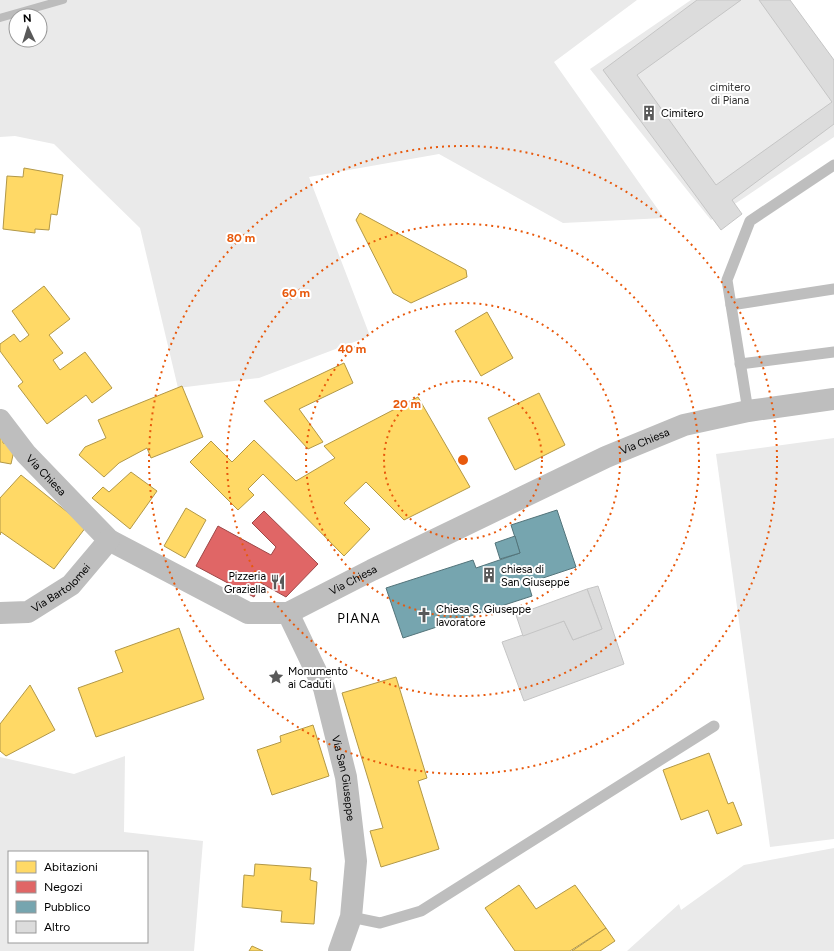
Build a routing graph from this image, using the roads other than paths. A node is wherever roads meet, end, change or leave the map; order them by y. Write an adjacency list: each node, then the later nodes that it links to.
1 (834, 165): 3 (lane)
2 (834, 289): 3 (lane)
3 (731, 305): 5 (lane)
4 (834, 352): 5 (lane)
5 (740, 364): 7 (lane)
6 (834, 399): 7 (street, Via Chiesa)
7 (748, 411): 11 (street, Via Chiesa)
8 (0, 420): 9 (street, Via Chiesa)
9 (109, 540): 10 (street, Via Bartolomei); 11 (street, Via Chiesa)
10 (0, 613)
11 (288, 613): 13 (street, Via San Giuseppe)
12 (714, 726): 13 (lane)
13 (352, 917): 14 (street, Via San Giuseppe)
14 (339, 951)

